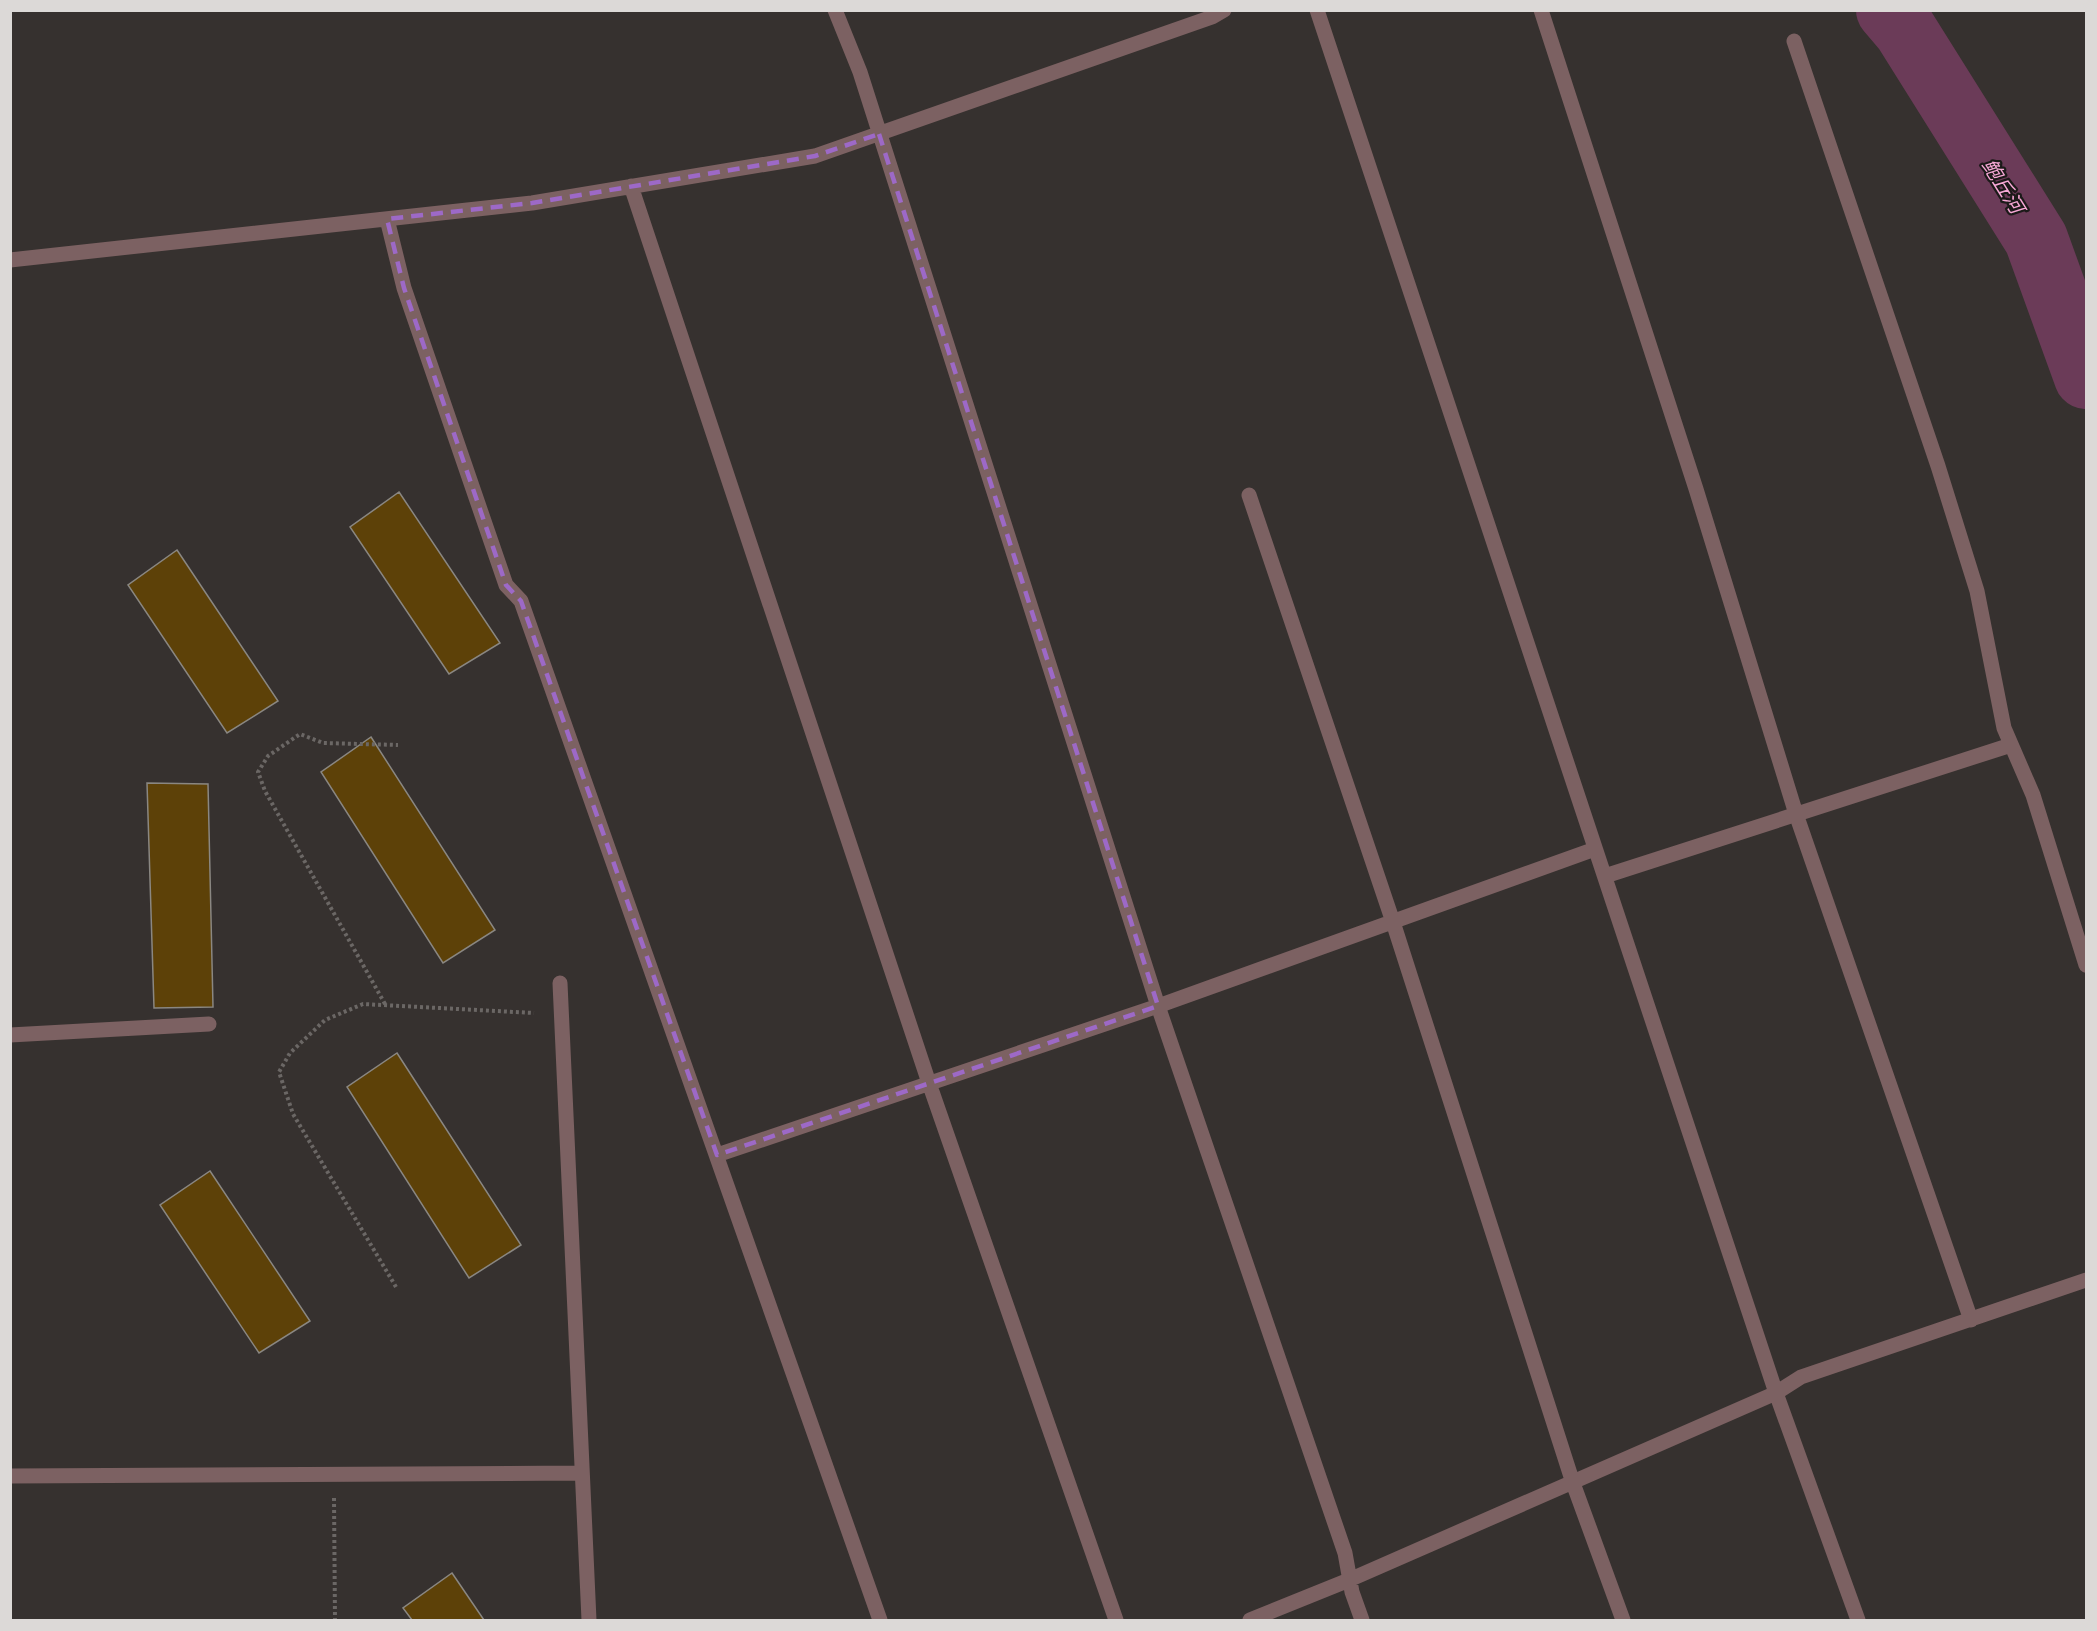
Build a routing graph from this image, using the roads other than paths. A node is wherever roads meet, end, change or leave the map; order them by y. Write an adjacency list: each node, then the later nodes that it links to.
1 (835, 10): 6 (street)
2 (1224, 10): 6 (street)
3 (1317, 10): 13 (street)
4 (1541, 10): 12 (street)
5 (1794, 41): 11 (street)
6 (879, 134): 7 (street); 18 (street)
7 (631, 186): 8 (street); 21 (street)
8 (387, 219): 9 (street); 22 (street)
9 (10, 260)
10 (1249, 495): 15 (street)
11 (2011, 745): 12 (street); 16 (street)
12 (1796, 814): 14 (street); 24 (street)
13 (1595, 849): 14 (street); 15 (street)
14 (1605, 876): 25 (street)
15 (1393, 922): 18 (street); 28 (street)
16 (2086, 965)
17 (561, 983): 26 (street)
18 (1158, 1006): 21 (street); 29 (street)
19 (209, 1024): 20 (street)
20 (10, 1035)
21 (929, 1083): 22 (street); 32 (street)
22 (717, 1155): 31 (street)
23 (2086, 1280): 24 (street)
24 (1971, 1320): 25 (street)
25 (1776, 1393): 28 (street); 36 (street)
26 (582, 1473): 27 (street); 30 (street)
27 (10, 1476)
28 (1574, 1483): 29 (street); 35 (street)
29 (1349, 1580): 33 (street); 34 (street)
30 (589, 1620)
31 (880, 1620)
32 (1116, 1620)
33 (1250, 1620)
34 (1362, 1620)
35 (1623, 1620)
36 (1858, 1620)

